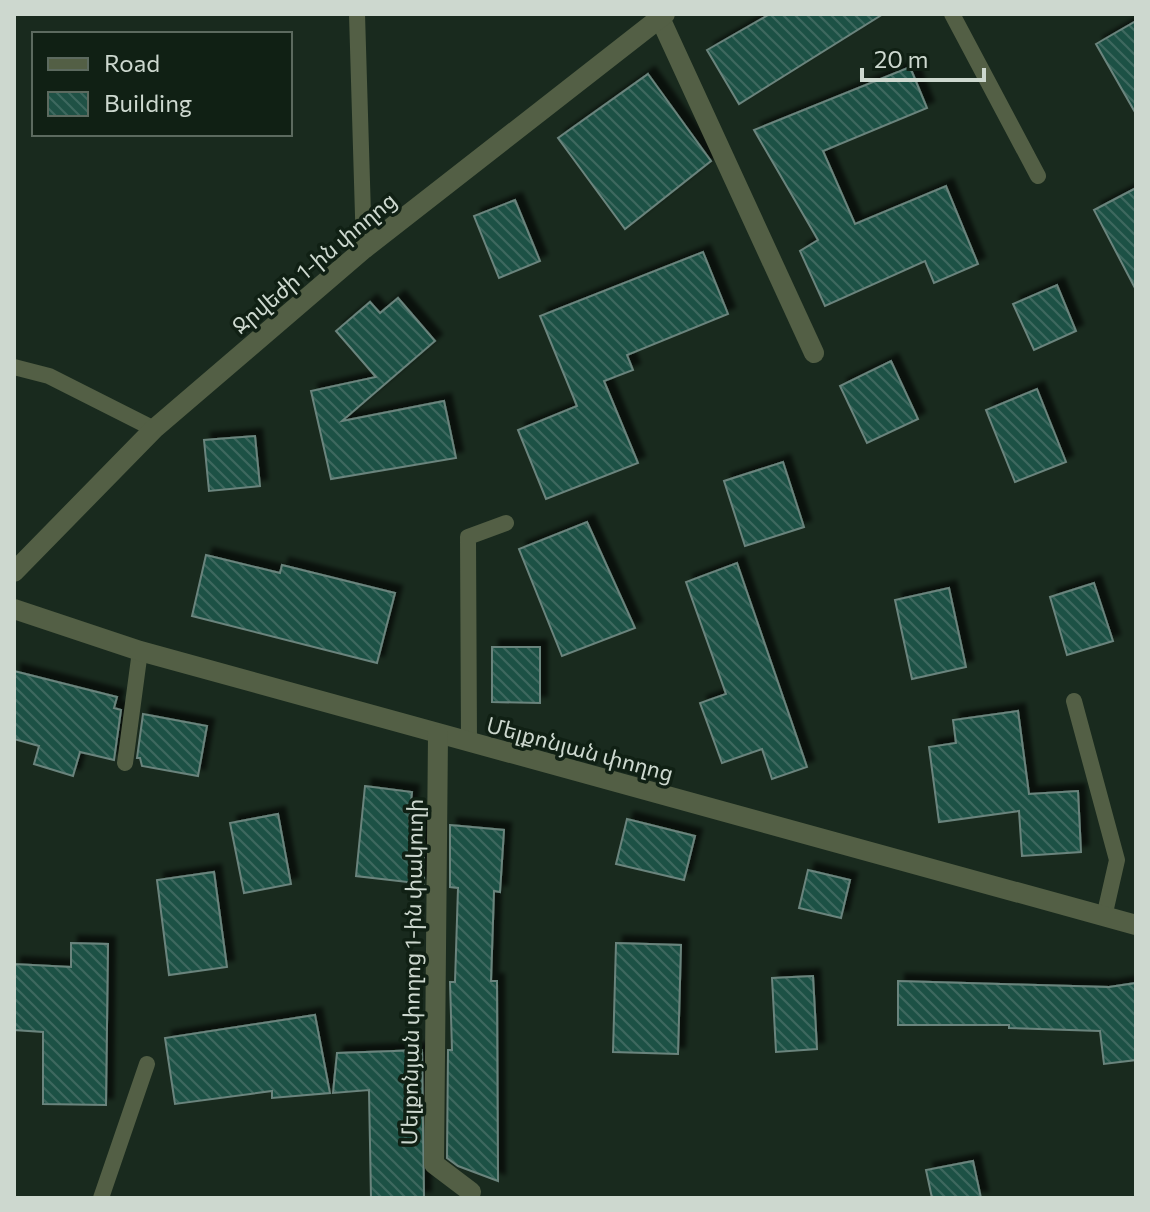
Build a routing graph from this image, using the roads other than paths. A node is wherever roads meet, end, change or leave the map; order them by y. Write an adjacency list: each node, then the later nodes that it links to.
1 (357, 14): 5 (lane)
2 (952, 14): 4 (lane)
3 (663, 16): 5 (street, Ջրվեժի 1-ին փողոց); 6 (street)
4 (1038, 176)
5 (364, 249): 8 (street, Ջրվեժի 1-ին փողոց)
6 (814, 353)
7 (14, 367): 8 (lane)
8 (154, 429): 10 (street, Ջրվեժի 1-ին փողոց)
9 (506, 523): 15 (lane)
10 (14, 572)
11 (14, 609): 12 (street, Մելքոնյան փողոց)
12 (140, 651): 14 (street, Մելքոնյան փողոց); 16 (lane)
13 (1074, 701): 17 (lane)
14 (438, 735): 15 (street, Մելքոնյան փողոց); 20 (street, Մելքոնյան փողոց 1-ին փակուղի)
15 (469, 743): 17 (street, Մելքոնյան փողոց)
16 (125, 763)
17 (1104, 917): 18 (street, Մելքոնյան փողոց)
18 (1136, 925)
19 (147, 1064): 21 (lane)
20 (471, 1192)
21 (101, 1198)

